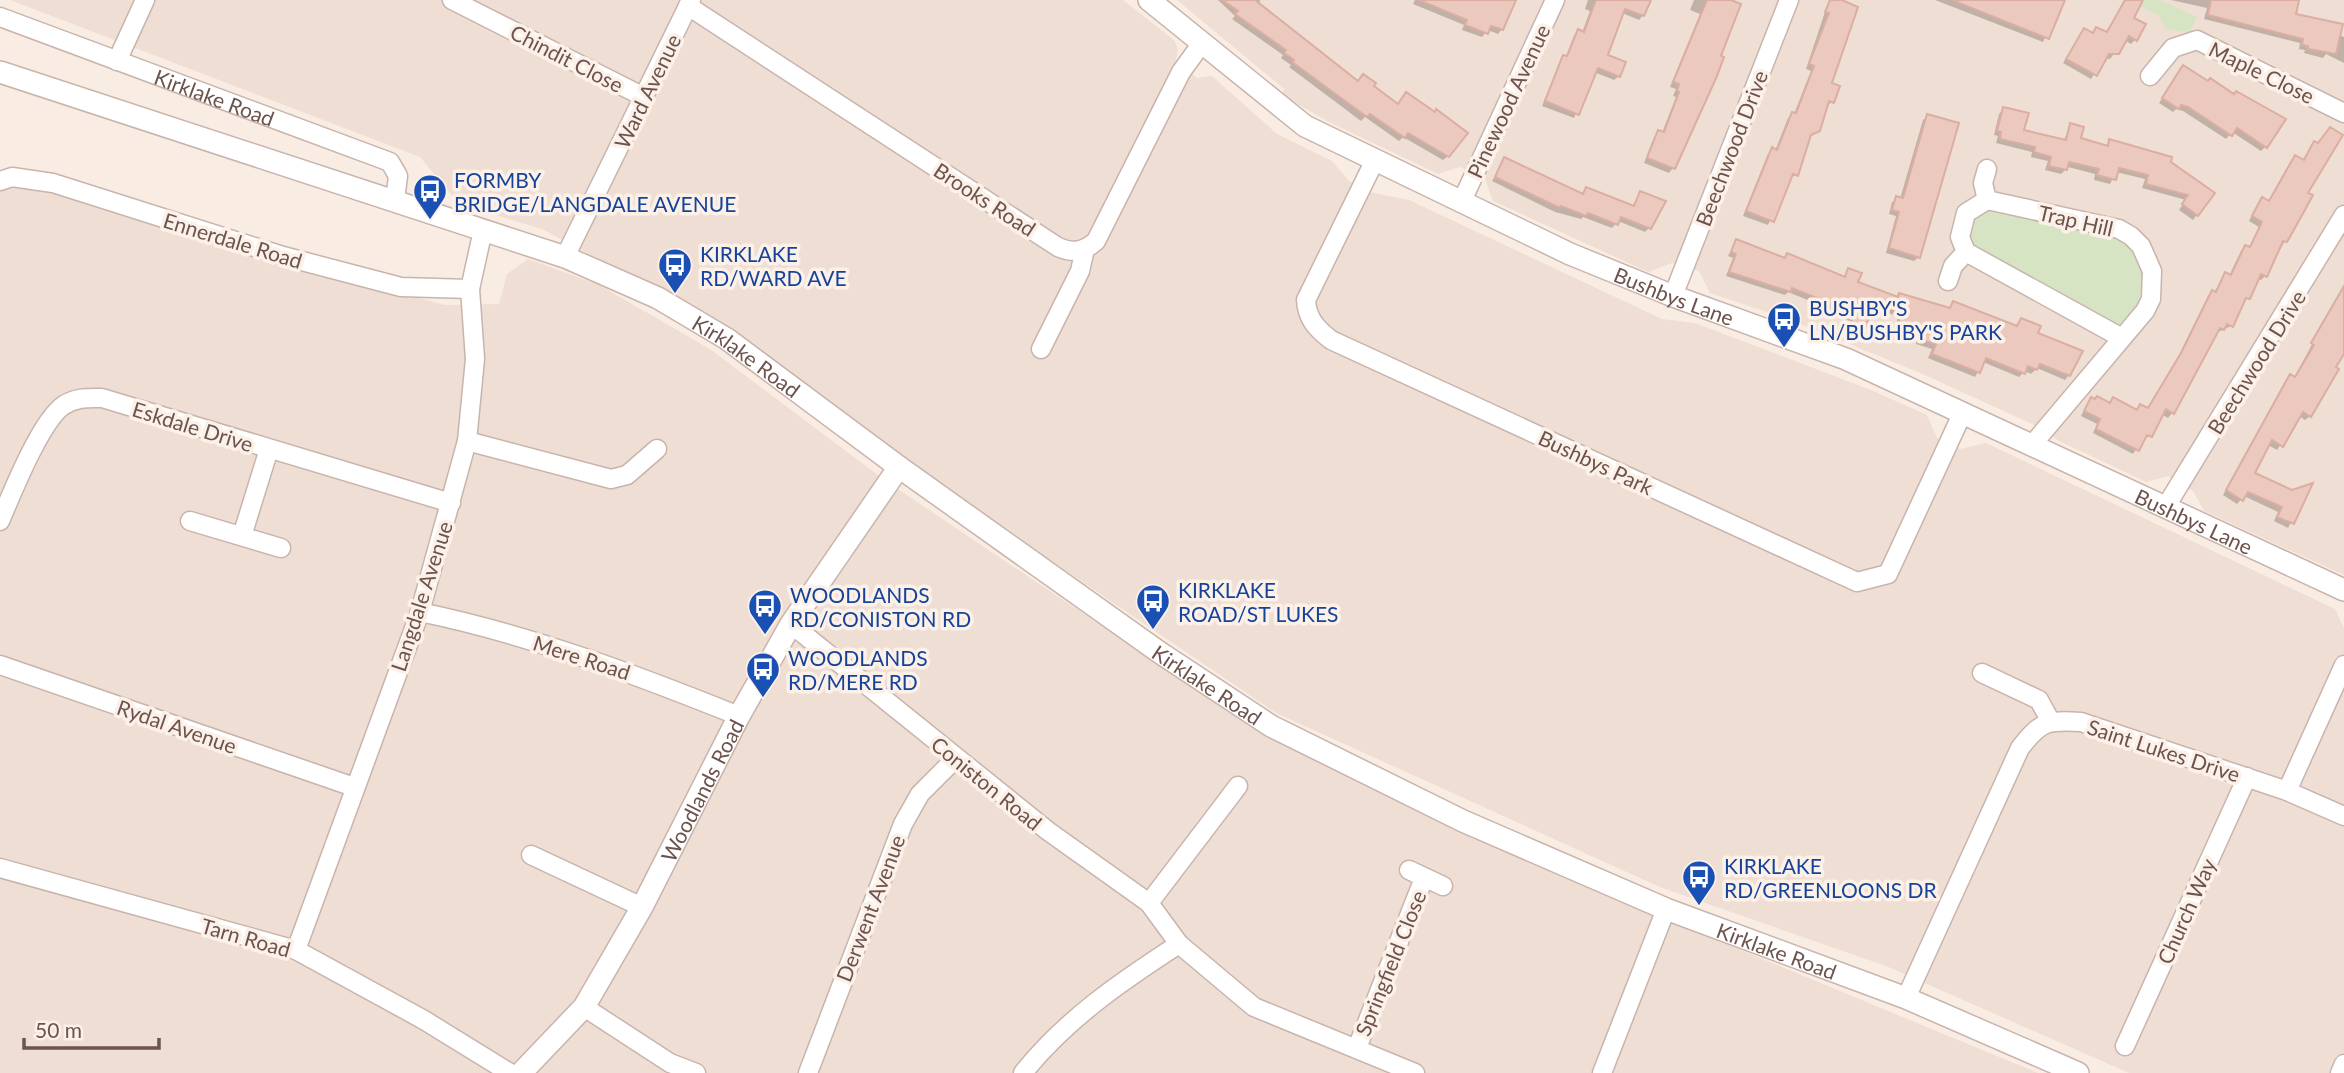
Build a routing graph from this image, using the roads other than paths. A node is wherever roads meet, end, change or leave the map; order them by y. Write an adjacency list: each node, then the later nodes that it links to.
1 (145, 0): 9 (street)
2 (452, 0): 12 (street, Chindit Close)
3 (1149, 0): 8 (street, Bushbys Lane)
4 (1555, 0): 19 (street, Pinewood Avenue)
5 (1789, 0): 27 (street, Beechwood Drive)
6 (690, 3): 12 (street, Ward Avenue); 22 (street, Brooks Road)
7 (0, 17): 9 (street, Kirklake Road)
8 (1202, 43): 14 (street, Bushbys Lane); 22 (street)
9 (117, 61): 18 (street, Kirklake Road)
10 (0, 72): 18 (street, Kirklake Road)
11 (2150, 76): 13 (street, Maple Close)
12 (644, 97): 24 (street, Ward Avenue)
13 (2344, 113)
14 (1375, 160): 19 (street, Bushbys Lane); 30 (street, Bushbys Park)
15 (1987, 169): 17 (street)
16 (0, 181): 26 (street, Ennerdale Road)
17 (1987, 200): 23 (street); 28 (street, Trap Hill)
18 (395, 201): 21 (street, Kirklake Road)
19 (1461, 203): 27 (street, Bushbys Lane)
20 (2344, 215): 37 (street, Beechwood Drive)
21 (483, 230): 24 (street, Kirklake Road); 26 (street, Langdale Avenue)
22 (1085, 249): 29 (street)
23 (1966, 252): 25 (street); 28 (street)
24 (565, 257): 35 (street, Kirklake Road)
25 (1948, 281)
26 (470, 289): 31 (street, Langdale Avenue)
27 (1672, 296): 30 (street, Bushbys Lane)
28 (2122, 338): 32 (street, Trap Hill)
29 (1041, 349)
30 (1963, 412): 32 (street, Bushbys Lane)
31 (467, 441): 34 (street); 36 (street, Langdale Avenue)
32 (2032, 445): 37 (street, Bushbys Lane)
33 (269, 449): 36 (street, Eskdale Drive); 38 (street, Eskdale Drive); 40 (street)
34 (657, 449)
35 (899, 467): 44 (street, Woodlands Road); 61 (street, Kirklake Road)
36 (451, 503): 43 (street, Langdale Avenue)
37 (2165, 509): 42 (street, Bushbys Lane)
38 (0, 521)
39 (190, 521): 40 (street)
40 (242, 536): 41 (street)
41 (281, 548)
42 (2344, 590)
43 (420, 612): 48 (street, Mere Road); 53 (street, Langdale Avenue)
44 (791, 624): 48 (street, Woodlands Road); 50 (street, Coniston Road)
45 (0, 665): 53 (street, Rydal Avenue)
46 (2344, 665): 54 (street)
47 (1982, 673): 49 (street)
48 (739, 716): 60 (street, Woodlands Road)
49 (2050, 720): 51 (street, Saint Lukes Drive); 64 (street)
50 (956, 758): 59 (street, Coniston Road); 72 (street, Derwent Avenue)
51 (2247, 777): 54 (street, Saint Lukes Drive); 66 (street, Church Way)
52 (1238, 786): 59 (street)
53 (354, 787): 63 (street, Langdale Avenue)
54 (2287, 791): 55 (street, Saint Lukes Drive)
55 (2344, 816)
56 (531, 855): 60 (street)
57 (0, 869): 63 (street, Tarn Road)
58 (1443, 886): 67 (street, Springfield Close)
59 (1149, 903): 62 (street, Coniston Road)
60 (642, 907): 65 (street, Woodlands Road)
61 (1666, 909): 64 (street, Kirklake Road); 75 (street)
62 (1179, 944): 67 (street, Coniston Road); 73 (street)
63 (296, 950): 69 (street, Tarn Road)
64 (1906, 998): 76 (street, Kirklake Road)
65 (584, 1007): 70 (street, Woodlands Road); 71 (street)
66 (2125, 1045)
67 (1357, 1048): 74 (street, Coniston Road)
68 (2344, 1064): 77 (street)
69 (510, 1073)
70 (521, 1073)
71 (696, 1073)
72 (808, 1073)
73 (1023, 1073)
74 (1415, 1073)
75 (1602, 1073)
76 (2078, 1073)
77 (2340, 1073)

